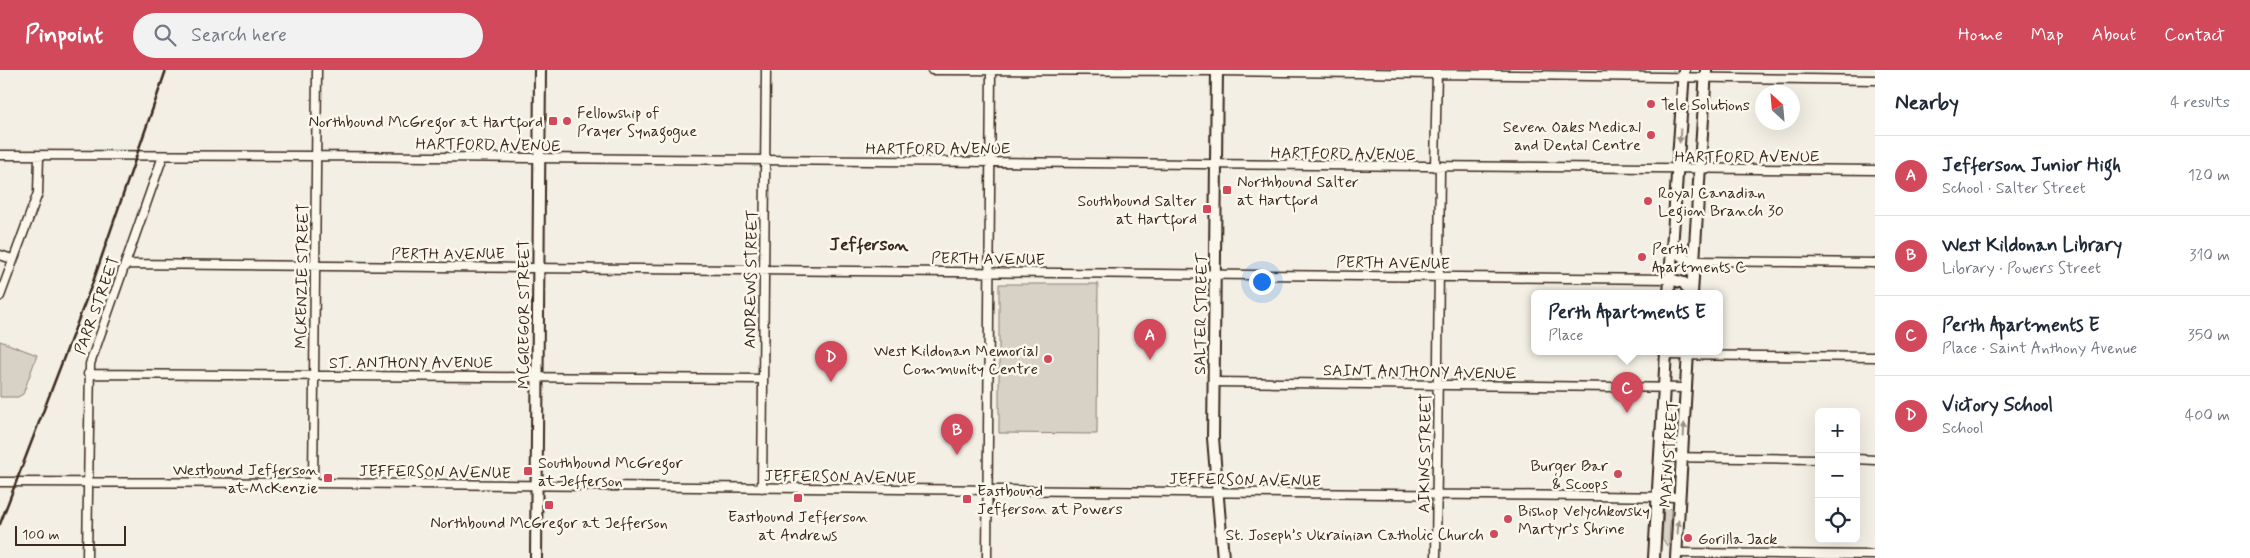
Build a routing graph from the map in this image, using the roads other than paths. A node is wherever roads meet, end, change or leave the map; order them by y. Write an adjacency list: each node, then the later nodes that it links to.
1 (317, 70): 14 (street, MCKENZIE STREET)
2 (540, 70): 15 (main road, MCGREGOR STREET)
3 (766, 70): 16 (street, ANDREWS STREET)
4 (932, 70): 5 (street)
5 (991, 70): 6 (street); 17 (street)
6 (1217, 70): 7 (street); 18 (main road, SALTER STREET)
7 (1437, 72): 8 (street); 19 (street, AIKINS STREET)
8 (1684, 73): 9 (street); 21 (main road, one-way to 21)
9 (1706, 73): 10 (street); 20 (main road)
10 (1875, 80)
11 (0, 156): 12 (street, HARTFORD AVENUE)
12 (40, 156): 13 (street, HARTFORD AVENUE); 25 (street)
13 (163, 156): 14 (street, HARTFORD AVENUE); 28 (street, PARR STREET)
14 (317, 156): 15 (street, HARTFORD AVENUE); 29 (street, MCKENZIE STREET)
15 (539, 159): 16 (street, HARTFORD AVENUE); 30 (main road, MCGREGOR STREET)
16 (766, 161): 17 (street, HARTFORD AVENUE); 31 (street, ANDREWS STREET)
17 (990, 162): 18 (street, HARTFORD AVENUE); 32 (street)
18 (1216, 165): 19 (street, HARTFORD AVENUE); 33 (main road, SALTER STREET)
19 (1438, 167): 21 (street, HARTFORD AVENUE); 34 (street, AIKINS STREET)
20 (1700, 168): 21 (street, HARTFORD AVENUE); 22 (street, HARTFORD AVENUE); 26 (main road)
21 (1678, 170): 23 (main road)
22 (1875, 170)
23 (1673, 243): 26 (main road); 35 (main road)
24 (0, 255): 25 (street)
25 (12, 260): 39 (street)
26 (1694, 261): 27 (street); 38 (main road)
27 (1875, 263)
28 (126, 264): 29 (street, PERTH AVENUE); 44 (street, PARR STREET)
29 (315, 266): 30 (street, PERTH AVENUE); 45 (street, MCKENZIE STREET)
30 (538, 268): 31 (street, PERTH AVENUE); 46 (main road, MCGREGOR STREET)
31 (764, 269): 32 (street, PERTH AVENUE); 47 (street, ANDREWS STREET)
32 (989, 272): 33 (street, PERTH AVENUE); 62 (street)
33 (1215, 274): 34 (street, PERTH AVENUE); 48 (main road, SALTER STREET)
34 (1439, 277): 35 (street, PERTH AVENUE); 49 (street, AIKINS STREET)
35 (1670, 279): 36 (main road); 37 (main road)
36 (1670, 290)
37 (1689, 290)
38 (1692, 290)
39 (0, 296)
40 (1666, 355): 50 (main road, MAIN STREET)
41 (1688, 355): 51 (main road, MAIN STREET)
42 (1723, 355): 43 (street)
43 (1875, 358)
44 (88, 374): 45 (street, ST. ANTHONY AVENUE); 58 (street, PARR STREET)
45 (313, 376): 46 (street, ST. ANTHONY AVENUE); 59 (street, MCKENZIE STREET)
46 (538, 377): 47 (street, ST. ANTHONY AVENUE); 60 (main road, MCGREGOR STREET)
47 (763, 380): 61 (street, ANDREWS STREET)
48 (1214, 382): 49 (street, SAINT ANTHONY AVENUE); 63 (main road, SALTER STREET)
49 (1438, 385): 50 (street, SAINT ANTHONY AVENUE); 64 (street, AIKINS STREET)
50 (1664, 388): 51 (street, SAINT ANTHONY AVENUE); 52 (main road, MAIN STREET)
51 (1687, 388): 53 (main road, MAIN STREET, one-way to 51)
52 (1660, 457): 53 (street); 66 (main road, MAIN STREET)
53 (1682, 458): 54 (street); 65 (main road, MAIN STREET)
54 (1815, 459)
55 (1860, 460): 56 (street)
56 (1875, 460)
57 (0, 482): 58 (street, JEFFERSON AVENUE)
58 (87, 483): 59 (street, JEFFERSON AVENUE); 69 (street, PARR STREET)
59 (313, 483): 60 (street, JEFFERSON AVENUE)
60 (538, 487): 61 (street, JEFFERSON AVENUE); 70 (main road, MCGREGOR STREET)
61 (762, 488): 62 (street, JEFFERSON AVENUE)
62 (987, 491): 63 (street, JEFFERSON AVENUE); 71 (street)
63 (1217, 492): 64 (street, JEFFERSON AVENUE); 72 (main road, SALTER STREET)
64 (1437, 495): 66 (street, JEFFERSON AVENUE); 73 (street, AIKINS STREET)
65 (1680, 496): 66 (street, JEFFERSON AVENUE); 68 (main road, MAIN STREET, one-way to 65)
66 (1657, 497): 74 (main road, MAIN STREET)
67 (1875, 555): 68 (street)
68 (1676, 556)
69 (87, 558)
70 (536, 558)
71 (987, 558)
72 (1223, 558)
73 (1436, 558)
74 (1654, 558)

